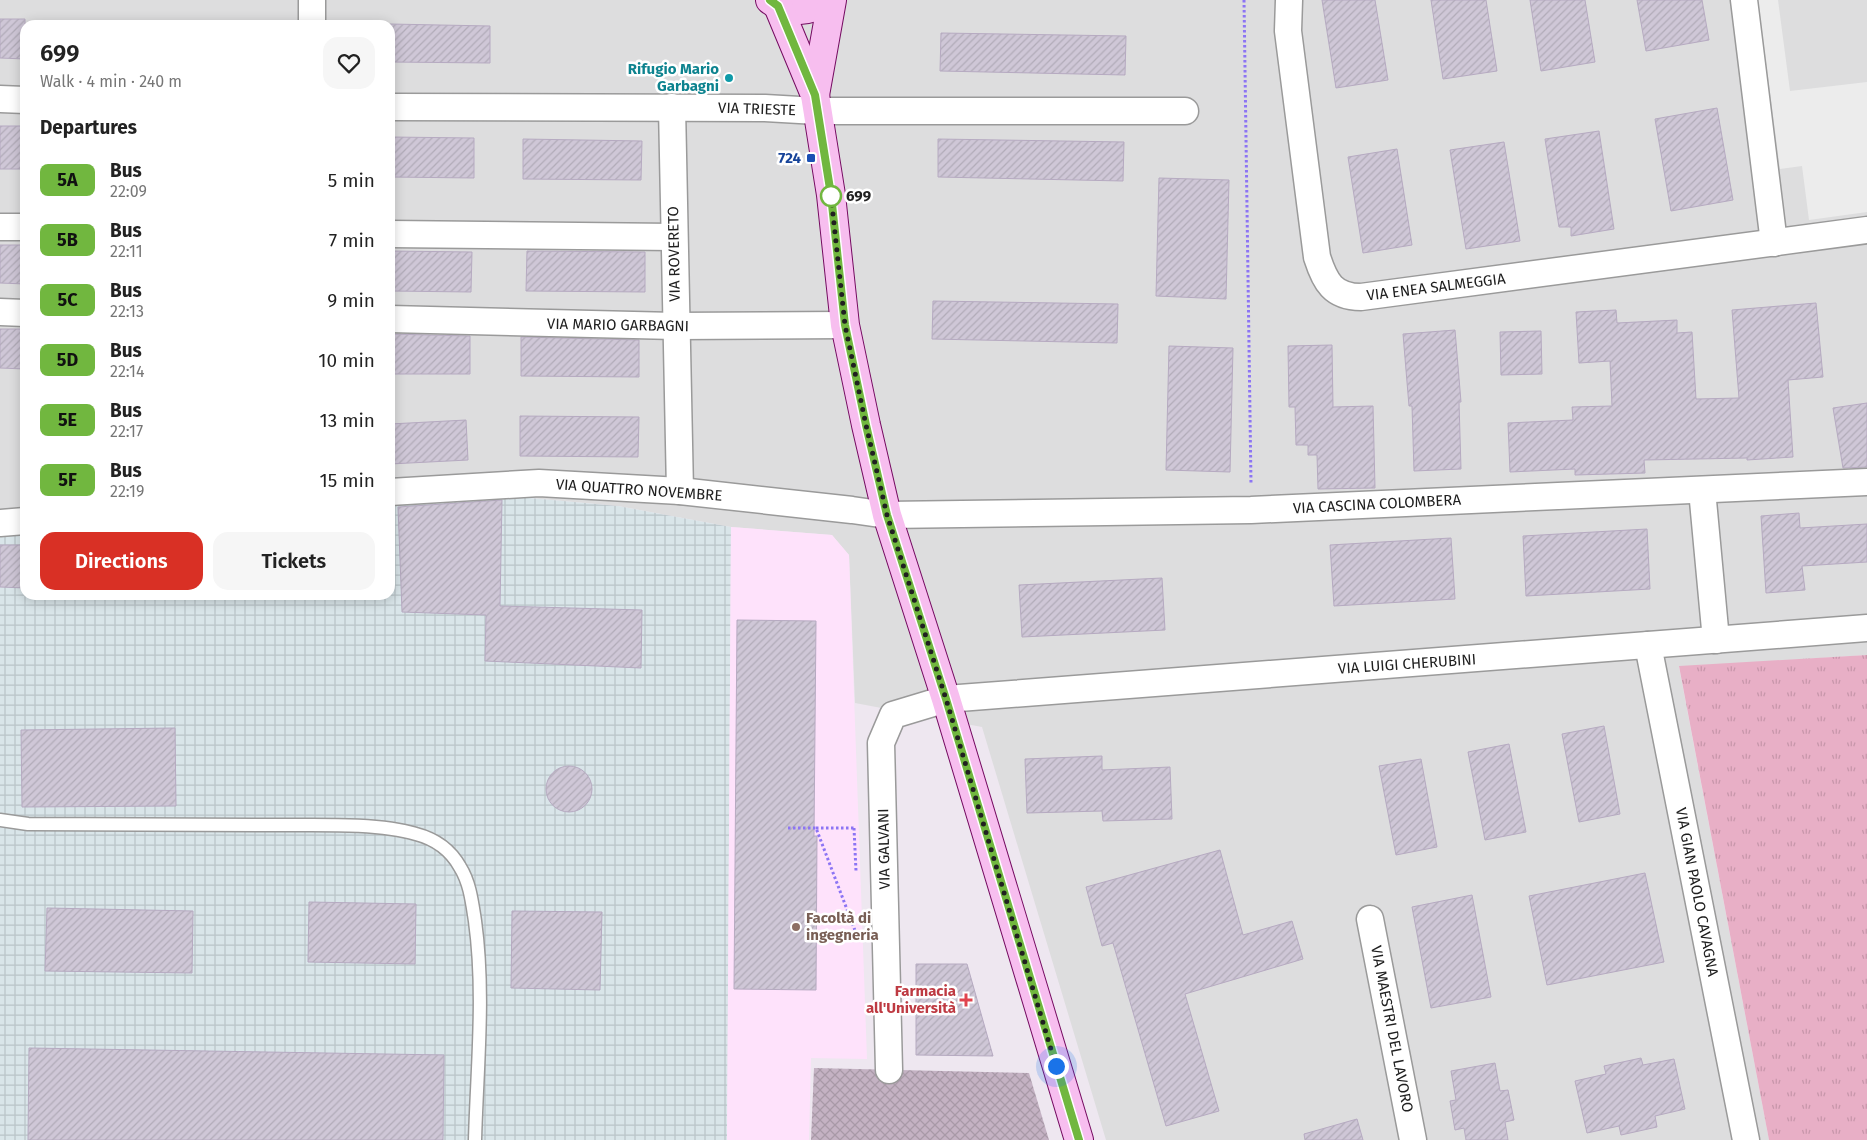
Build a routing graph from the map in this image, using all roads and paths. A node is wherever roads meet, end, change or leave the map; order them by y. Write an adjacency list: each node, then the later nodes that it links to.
1 (312, 0): 8 (street)
2 (826, 0): 7 (street)
3 (832, 0): 11 (street)
4 (1244, 0): 30 (path)
5 (1289, 0): 20 (street, VIA ENEA SALMEGGIA)
6 (1744, 0): 20 (street)
7 (774, 3): 11 (street)
8 (312, 20)
9 (0, 99): 10 (street)
10 (20, 100)
11 (816, 103): 13 (street, VIA TRIESTE); 14 (street, VIA TRIESTE); 24 (street)
12 (395, 107): 13 (street, VIA TRIESTE)
13 (672, 107): 19 (street, VIA ROVERETO)
14 (1185, 111)
15 (0, 227): 16 (street)
16 (20, 227)
17 (1867, 230): 20 (street, VIA ENEA SALMEGGIA)
18 (395, 234): 19 (street)
19 (674, 237): 25 (street, VIA ROVERETO)
20 (1774, 243)
21 (0, 312): 22 (street)
22 (20, 313)
23 (395, 319): 25 (street, VIA MARIO GARBAGNI)
24 (845, 325): 25 (street, VIA MARIO GARBAGNI); 31 (street)
25 (676, 326): 28 (street, VIA ROVERETO)
26 (1867, 482): 27 (street, VIA CASCINA COLOMBERA)
27 (1702, 490): 30 (street, VIA CASCINA COLOMBERA); 35 (street)
28 (680, 491): 29 (street, VIA QUATTRO NOVEMBRE); 31 (street, VIA QUATTRO NOVEMBRE)
29 (395, 492)
30 (1251, 510): 31 (street, VIA CASCINA COLOMBERA)
31 (887, 515): 37 (street)
32 (20, 521): 33 (street)
33 (0, 523)
34 (1867, 628): 35 (street, VIA LUIGI CHERUBINI)
35 (1716, 640): 36 (street, VIA LUIGI CHERUBINI)
36 (1648, 645): 37 (street, VIA LUIGI CHERUBINI); 50 (street, VIA GIAN PAOLO CAVAGNA)
37 (946, 699): 46 (street, VIA GALVANI); 48 (street)
38 (0, 820): 47 (lane)
39 (788, 828): 40 (path)
40 (816, 828): 41 (path); 45 (path)
41 (845, 828)
42 (854, 828): 43 (path)
43 (856, 876)
44 (1370, 919): 49 (street, VIA MAESTRI DEL LAVORO)
45 (858, 924)
46 (889, 1070)
47 (475, 1140)
48 (1079, 1140)
49 (1413, 1140)
50 (1746, 1140)

